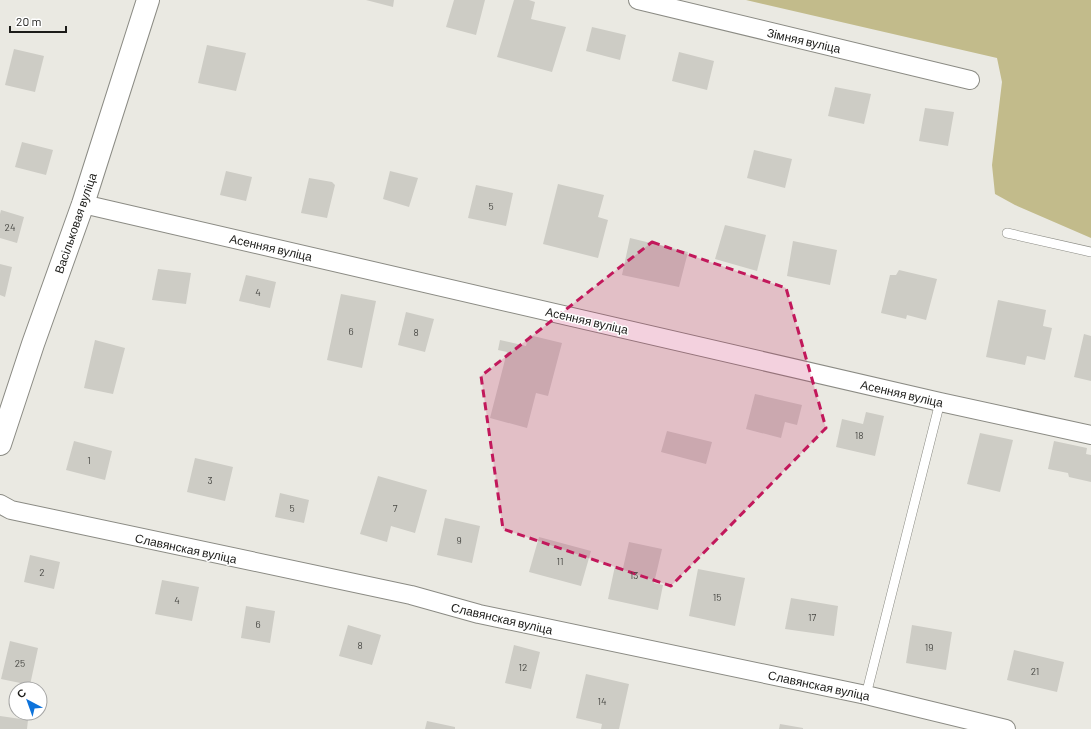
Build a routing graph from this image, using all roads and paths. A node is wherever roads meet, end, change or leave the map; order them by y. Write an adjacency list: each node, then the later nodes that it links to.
1 (148, 0): 4 (street, Васільковая вуліца)
2 (638, 0): 3 (street, Зімняя вуліца)
3 (970, 80)
4 (83, 204): 7 (street, Асенняя вуліца); 9 (street, Васільковая вуліца)
5 (1007, 233): 6 (lane)
6 (1091, 252)
7 (940, 402): 8 (street, Асенняя вуліца); 11 (lane)
8 (1091, 435)
9 (0, 444)
10 (0, 504): 11 (street, Славянская вуліца)
11 (866, 695): 12 (street, Славянская вуліца)
12 (1006, 729)

